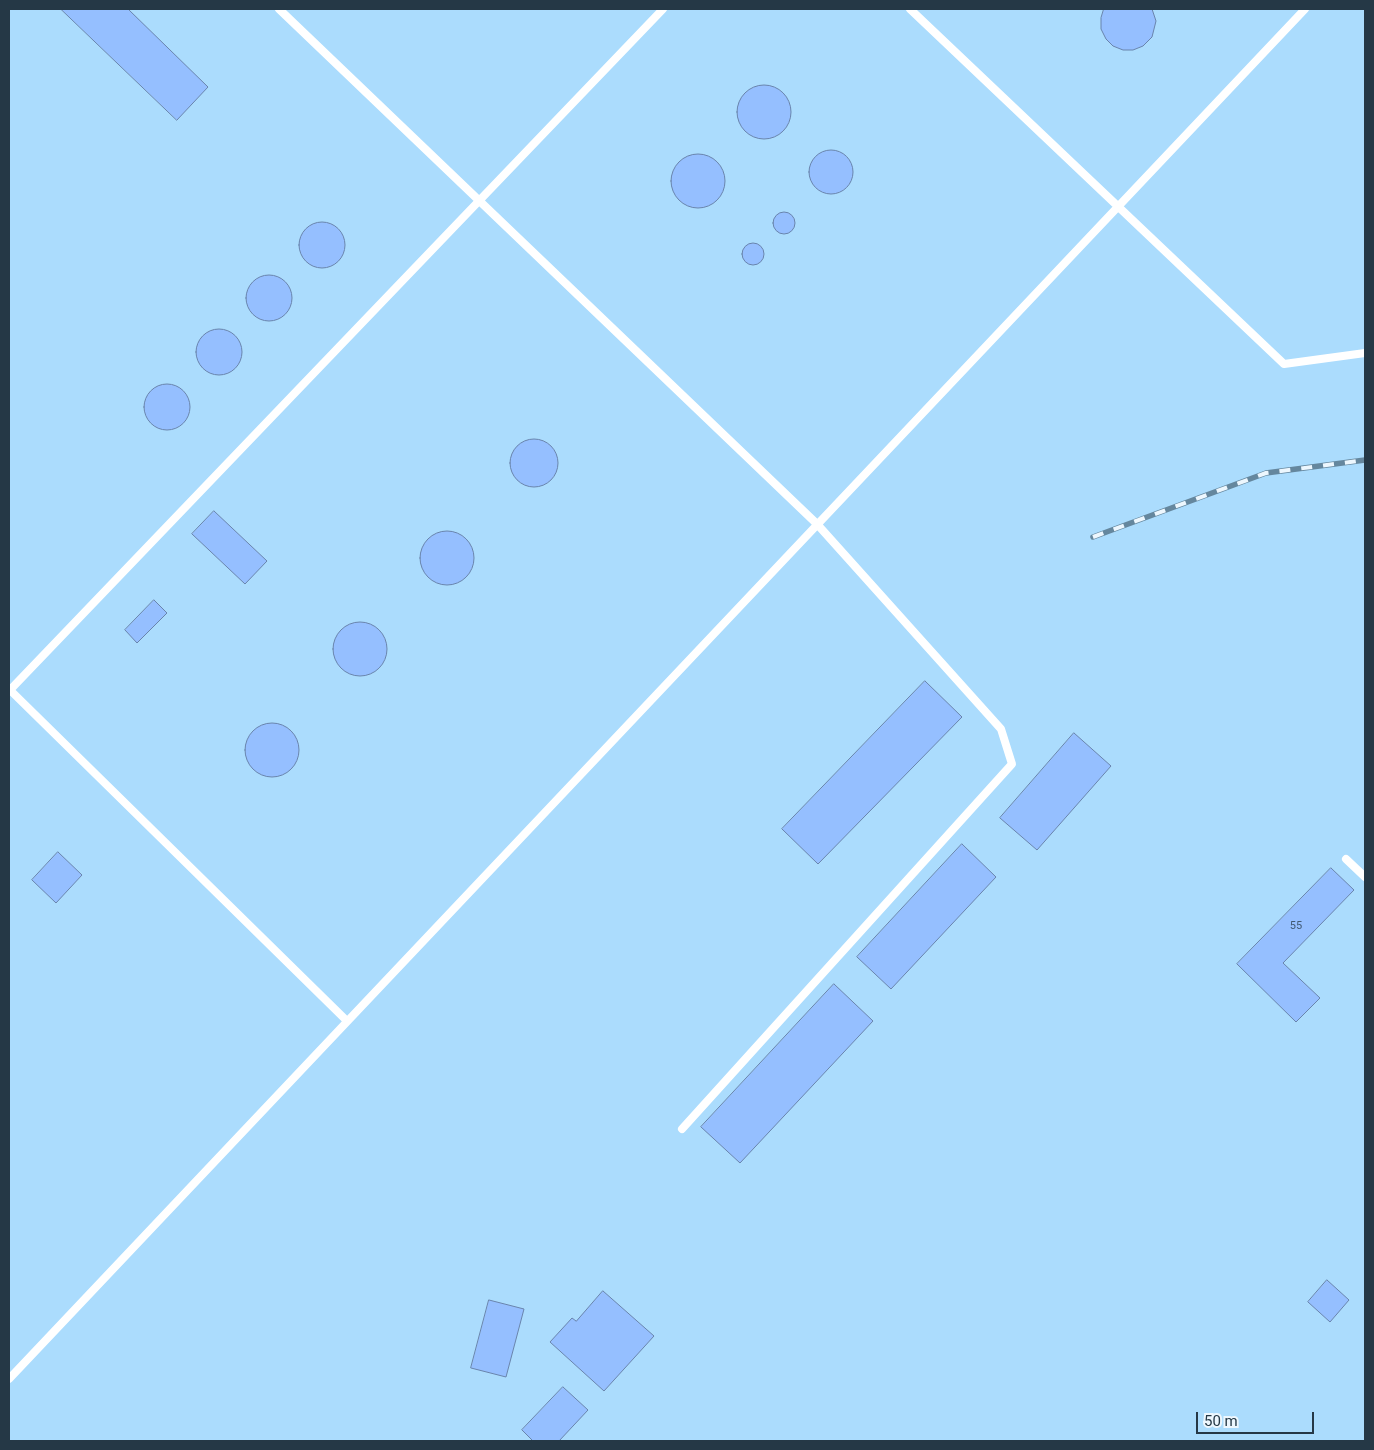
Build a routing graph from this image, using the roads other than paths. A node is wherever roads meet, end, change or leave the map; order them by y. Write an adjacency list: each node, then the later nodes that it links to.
1 (279, 9): 5 (lane)
2 (663, 9): 5 (lane)
3 (910, 9): 6 (lane)
4 (1305, 9): 6 (lane)
5 (479, 201): 8 (lane); 9 (lane)
6 (1118, 207): 7 (lane); 8 (lane)
7 (1365, 353)
8 (817, 524): 12 (lane); 13 (lane)
9 (9, 690): 12 (lane)
10 (1346, 859): 11 (lane)
11 (1365, 877)
12 (347, 1021): 14 (lane)
13 (682, 1129)
14 (9, 1379)

